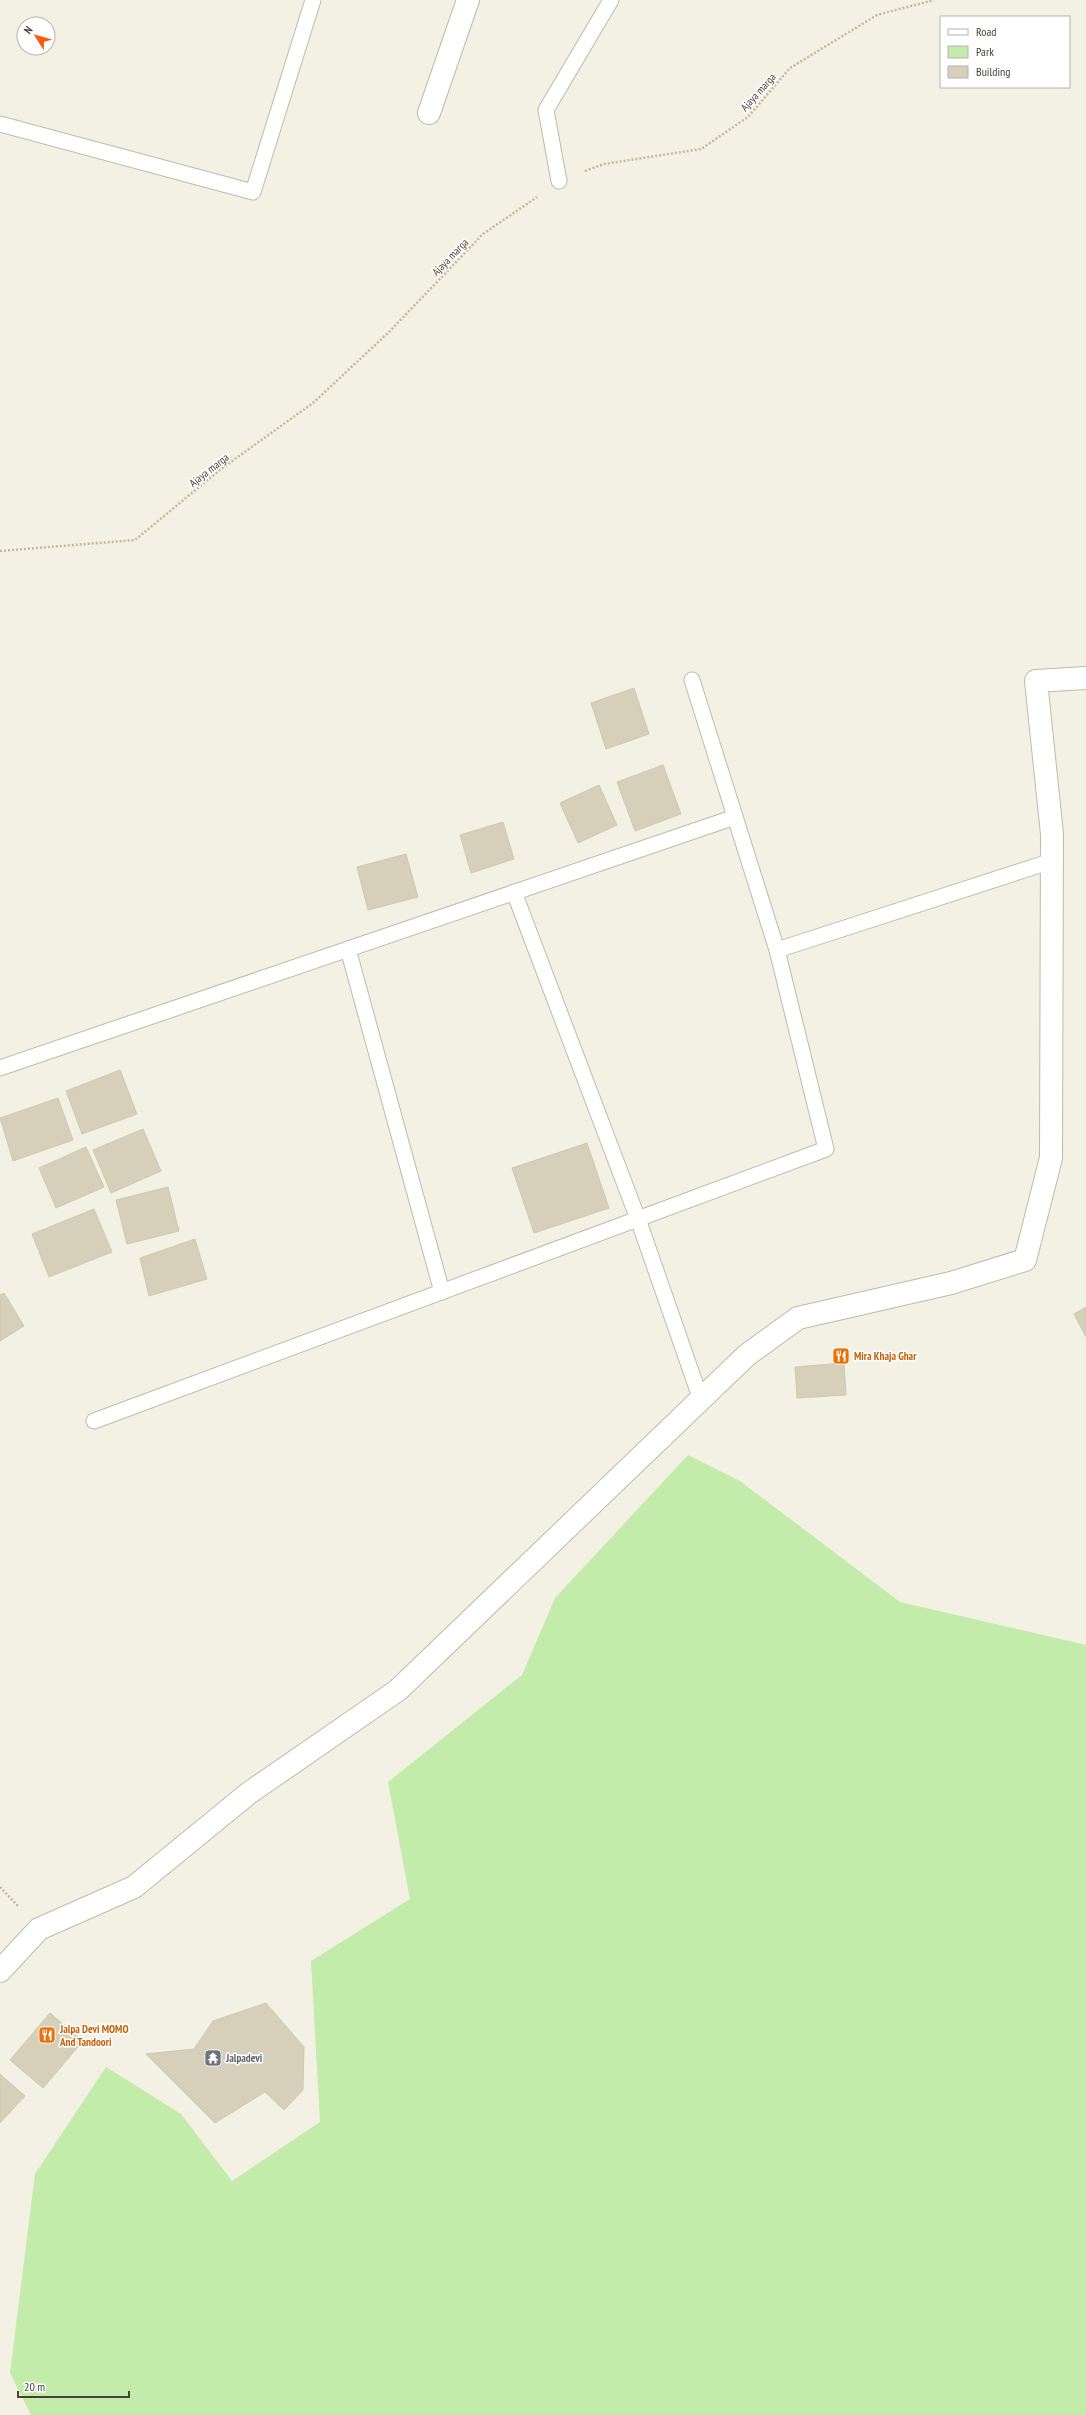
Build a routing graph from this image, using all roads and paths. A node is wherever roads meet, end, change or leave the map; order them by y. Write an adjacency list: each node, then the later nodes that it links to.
1 (313, 0): 6 (lane)
2 (468, 0): 5 (street)
3 (611, 0): 7 (lane)
4 (934, 0): 7 (path, Ajaya marga)
5 (429, 113)
6 (0, 124)
7 (559, 181): 8 (path, Ajaya marga)
8 (0, 551)
9 (1086, 678): 12 (street)
10 (692, 680): 11 (lane)
11 (735, 817): 13 (lane); 15 (lane)
12 (1052, 861): 15 (lane); 19 (street)
13 (514, 892): 14 (lane); 17 (lane)
14 (348, 949): 16 (lane); 18 (lane)
15 (777, 950): 17 (lane)
16 (0, 1068)
17 (638, 1219): 18 (lane); 19 (lane)
18 (442, 1292): 20 (lane)
19 (701, 1400): 21 (street)
20 (94, 1421)
21 (0, 1971)

